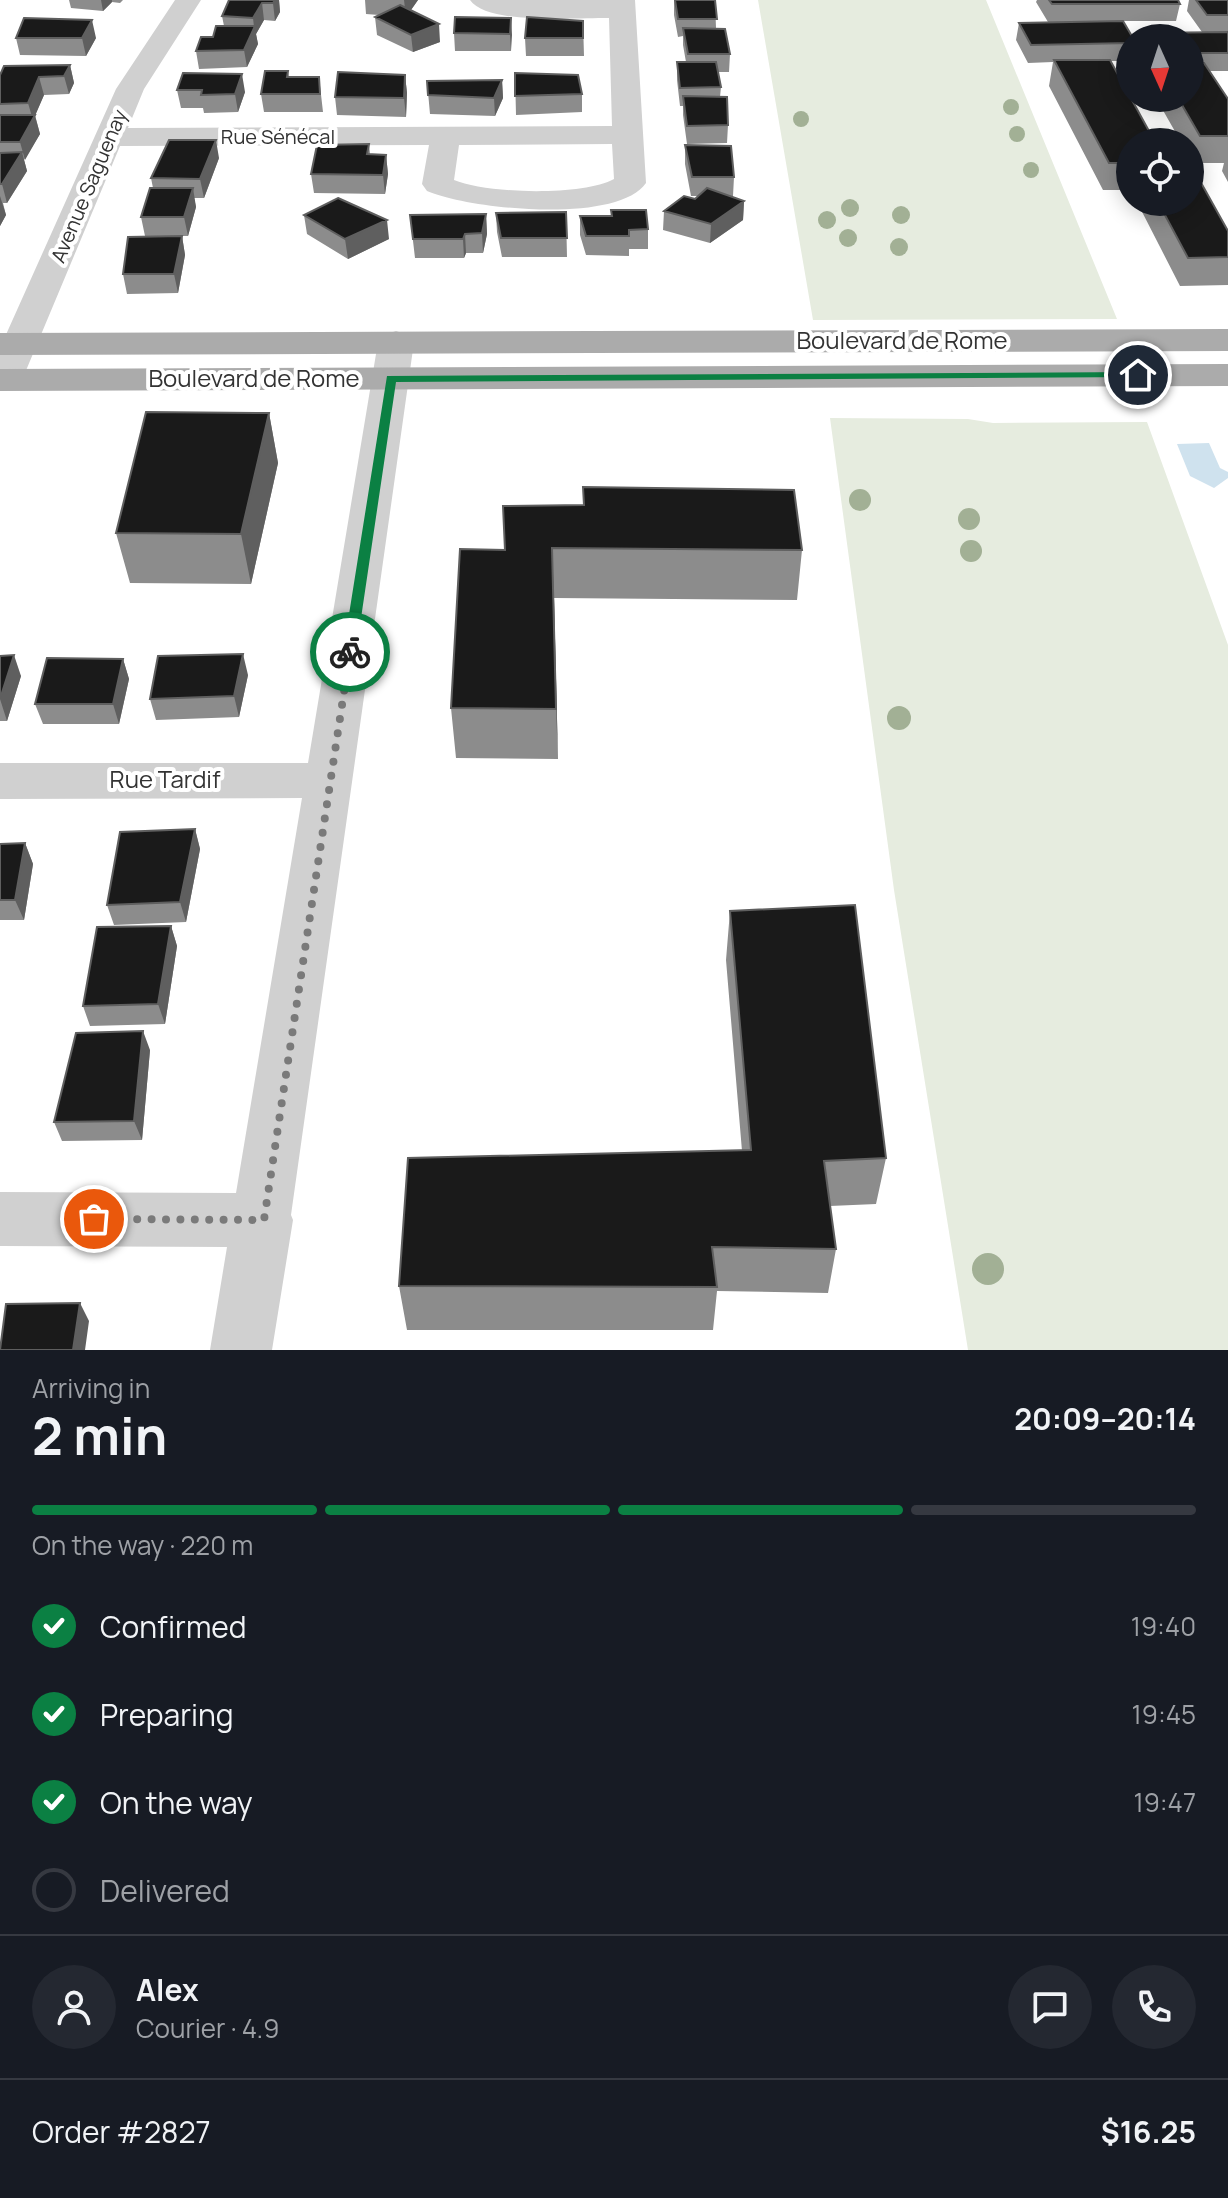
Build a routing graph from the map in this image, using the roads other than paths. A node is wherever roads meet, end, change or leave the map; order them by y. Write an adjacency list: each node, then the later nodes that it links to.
1 (188, 0): 5 (street, Avenue Saguenay)
2 (483, 0): 3 (street)
3 (622, 5): 4 (street)
4 (627, 135): 6 (street, Rue Sénécal); 6 (street)
5 (110, 137): 6 (street, Rue Sénécal); 8 (street, Avenue Saguenay)
6 (445, 137)
7 (1228, 340): 9 (main road, Boulevard de Rome)
8 (11, 344): 9 (main road, Boulevard de Rome); 11 (street, Avenue Saguenay)
9 (393, 360): 10 (main road, Boulevard de Rome); 11 (main road, Boulevard de Rome); 12 (street)
10 (1228, 375)
11 (2, 380)
12 (330, 780): 13 (street, Rue Tardif); 15 (street)
13 (0, 781)
14 (0, 1219): 15 (street)
15 (264, 1220): 16 (street)
16 (241, 1350)

